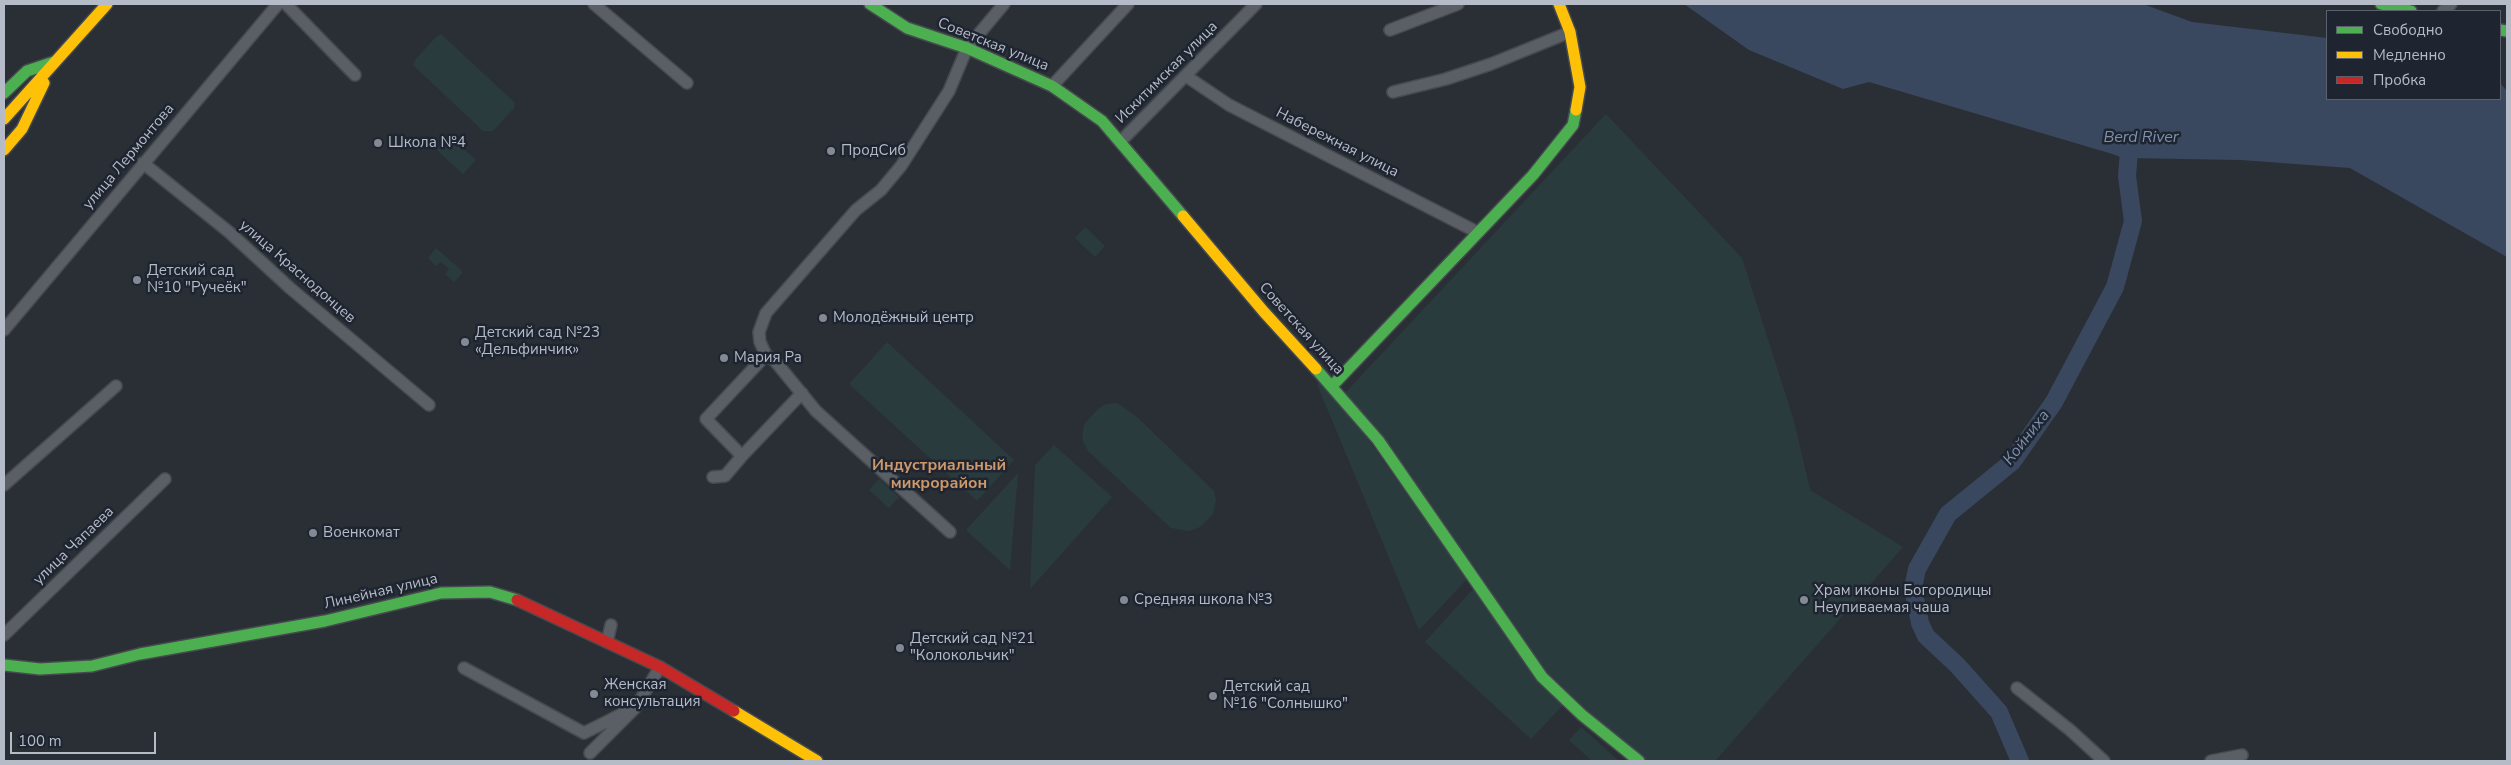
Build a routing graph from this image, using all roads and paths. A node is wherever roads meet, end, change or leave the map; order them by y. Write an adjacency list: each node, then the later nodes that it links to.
1 (107, 4): 16 (main road)
2 (278, 4): 26 (street, улица Лермонтова)
3 (286, 4): 17 (street)
4 (594, 4): 19 (street)
5 (870, 4): 15 (main road, Советская улица)
6 (1004, 4): 15 (street)
7 (1128, 4): 20 (street)
8 (1256, 4): 18 (street, Искитимская улица)
9 (1458, 4): 13 (street)
10 (1559, 4): 14 (main road)
11 (2381, 4): 12 (main road)
12 (2408, 10)
13 (1390, 30)
14 (1570, 32): 21 (street); 27 (main road)
15 (967, 48): 20 (main road, Советская улица); 29 (street)
16 (56, 61): 22 (main road); 23 (main road); 25 (main road)
17 (355, 75)
18 (1186, 76): 24 (street, Искитимская улица); 27 (street, Набережная улица)
19 (687, 83)
20 (1052, 86): 24 (main road, Советская улица)
21 (1393, 92)
22 (4, 93)
23 (4, 119)
24 (1121, 141): 31 (main road, Советская улица)
25 (4, 150)
26 (143, 163): 28 (street, улица Лермонтова); 33 (street, улица Краснодонцев)
27 (1477, 232): 31 (main road)
28 (4, 330)
29 (766, 355): 32 (street); 34 (street)
30 (116, 386): 37 (street)
31 (1332, 386): 50 (main road, Советская улица)
32 (802, 393): 34 (street); 38 (street)
33 (429, 405)
34 (742, 456): 35 (street)
35 (713, 477)
36 (165, 479): 40 (street, улица Чапаева)
37 (4, 486)
38 (950, 532)
39 (611, 625): 41 (street)
40 (4, 635)
41 (607, 642): 42 (main road, Линейная улица); 43 (main road, Линейная улица)
42 (4, 665)
43 (660, 667): 46 (street); 49 (main road, Линейная улица)
44 (464, 668): 46 (street)
45 (2017, 688): 51 (street)
46 (636, 707): 47 (street)
47 (590, 753)
48 (2242, 755): 52 (street)
49 (817, 761)
50 (1639, 761)
51 (2104, 761)
52 (2211, 761)

